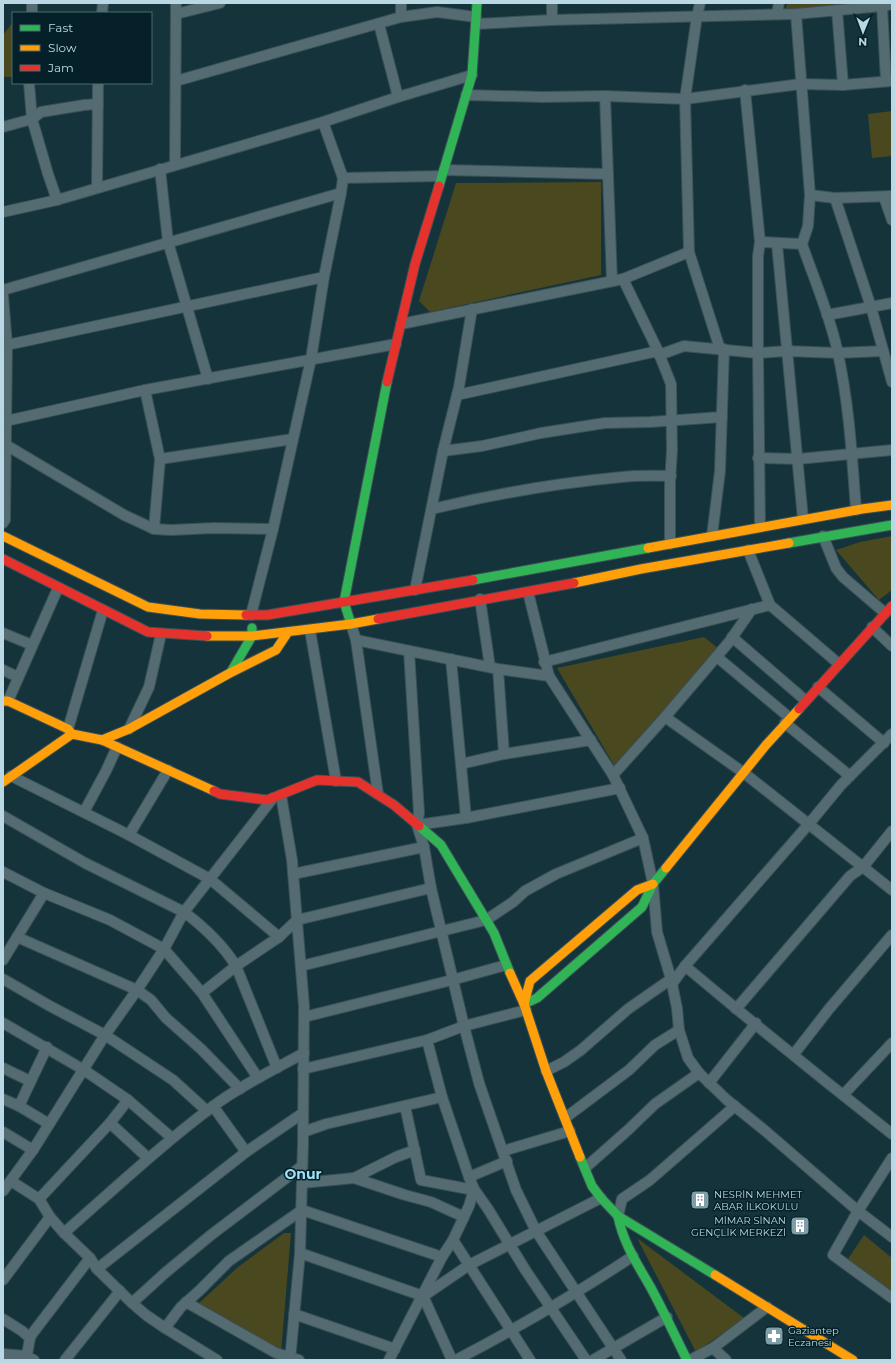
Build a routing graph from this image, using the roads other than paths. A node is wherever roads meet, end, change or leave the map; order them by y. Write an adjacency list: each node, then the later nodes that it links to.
1 (176, 3): 10 (street)
2 (220, 3): 10 (street)
3 (401, 3): 14 (street)
4 (477, 3): 16 (street)
5 (552, 3): 15 (street)
6 (700, 3): 13 (street)
7 (779, 3): 11 (street)
8 (887, 5): 9 (street); 20 (street)
9 (838, 10): 12 (street); 24 (street)
10 (176, 14): 19 (street)
11 (777, 14): 12 (street); 13 (street)
12 (796, 14): 23 (street)
13 (697, 16): 15 (street); 29 (street)
14 (401, 17): 16 (street); 17 (street)
15 (552, 20): 16 (street)
16 (476, 21): 18 (street)
17 (379, 24): 19 (street); 28 (street)
18 (472, 75): 26 (street); 28 (street)
19 (176, 81): 34 (street)
20 (889, 81): 24 (street)
21 (29, 84): 31 (street)
22 (98, 84): 30 (street)
23 (801, 84): 24 (street); 25 (street); 41 (street)
24 (843, 85)
25 (746, 90): 29 (street); 48 (street)
26 (466, 95): 27 (street); 36 (street)
27 (605, 96): 29 (street); 37 (street)
28 (398, 97): 32 (street)
29 (685, 99): 51 (street)
30 (98, 104): 31 (street); 39 (street)
31 (32, 119): 33 (street); 44 (street)
32 (323, 122): 34 (street); 38 (street)
33 (3, 127)
34 (175, 164): 35 (street)
35 (160, 169): 39 (street); 47 (street)
36 (442, 173): 37 (street); 38 (street); 62 (street)
37 (607, 174): 54 (street)
38 (343, 178): 40 (street)
39 (97, 188): 44 (street)
40 (341, 194): 47 (street); 52 (street)
41 (810, 195): 43 (street); 50 (street)
42 (888, 196): 43 (street); 46 (street)
43 (835, 198): 59 (street)
44 (58, 200): 45 (street)
45 (3, 212)
46 (892, 220)
47 (168, 242): 55 (street); 58 (street)
48 (760, 242): 49 (street); 69 (street)
49 (777, 244): 50 (street); 66 (street)
50 (802, 244): 61 (street)
51 (689, 252): 53 (street); 65 (street)
52 (324, 276): 58 (street); 71 (street)
53 (623, 279): 54 (street); 68 (street)
54 (612, 281): 60 (street)
55 (3, 290)
56 (3, 295): 64 (street)
57 (892, 303): 59 (street)
58 (187, 305): 64 (street); 72 (street)
59 (871, 307): 61 (street); 67 (street)
60 (472, 309): 62 (street); 75 (street)
61 (827, 315): 70 (street)
62 (401, 324): 63 (street)
63 (396, 344): 71 (street); 107 (street)
64 (7, 345): 77 (street)
65 (722, 349): 68 (street); 69 (street); 76 (street)
66 (787, 351): 69 (street); 70 (street); 86 (street)
67 (883, 351): 70 (street); 73 (street)
68 (659, 353): 75 (street); 78 (street)
69 (758, 353): 84 (street)
70 (838, 353): 83 (street)
71 (311, 359): 72 (street); 79 (street)
72 (208, 379): 74 (street)
73 (892, 382)
74 (145, 390): 77 (street); 85 (street)
75 (457, 395): 82 (street)
76 (722, 417): 78 (street); 98 (street)
77 (6, 421): 80 (street)
78 (672, 421): 82 (street); 87 (street)
79 (293, 438): 85 (street); 96 (street)
80 (6, 445): 92 (street); 95 (street)
81 (892, 450): 83 (street)
82 (443, 451): 89 (street)
83 (852, 454): 86 (street); 90 (street)
84 (758, 458): 86 (street); 94 (street)
85 (160, 459): 95 (street)
86 (798, 459): 91 (street)
87 (671, 476): 89 (street); 100 (street)
88 (892, 505): 90 (street)
89 (432, 509): 104 (street)
90 (856, 510): 91 (street)
91 (803, 519): 94 (street)
92 (3, 523)
93 (892, 525): 99 (street)
94 (760, 527): 98 (street)
95 (154, 528): 96 (street)
96 (273, 530): 112 (street)
97 (3, 536): 112 (street)
98 (712, 536): 100 (street)
99 (823, 536): 101 (street); 110 (street)
100 (670, 544): 104 (street)
101 (748, 550): 105 (street); 108 (street)
102 (3, 559): 103 (street)
103 (58, 588): 111 (street); 122 (street)
104 (415, 590): 107 (street)
105 (528, 592): 106 (street); 127 (street)
106 (480, 599): 113 (street); 129 (street)
107 (344, 602): 112 (street); 113 (street)
108 (770, 605): 109 (street); 128 (street)
109 (752, 609): 120 (street); 127 (street)
110 (889, 609): 114 (street)
111 (103, 610): 118 (street); 140 (street)
112 (251, 616): 119 (street)
113 (351, 624): 115 (street); 121 (street)
114 (872, 628): 123 (street); 128 (street)
115 (310, 630): 116 (street); 153 (street)
116 (288, 632): 119 (street); 131 (street)
117 (3, 633): 122 (street)
118 (161, 634): 119 (street); 139 (street)
119 (252, 636): 131 (street)
120 (732, 637): 125 (street); 135 (street)
121 (356, 640): 124 (street); 155 (street)
122 (32, 645): 133 (street)
123 (892, 646)
124 (409, 651): 126 (street); 160 (street)
125 (716, 657): 137 (street); 138 (street)
126 (451, 659): 129 (street); 147 (street)
127 (544, 662): 132 (street)
128 (839, 664): 134 (street)
129 (494, 668): 132 (street); 146 (street)
130 (3, 670): 133 (street)
131 (230, 673): 139 (street)
132 (548, 676): 143 (street)
133 (18, 677): 136 (street)
134 (818, 687): 135 (street); 144 (street)
135 (805, 700): 138 (street)
136 (6, 701): 140 (street)
137 (665, 717): 149 (street); 150 (street)
138 (788, 720): 149 (street); 151 (street)
139 (129, 729): 142 (street)
140 (70, 731): 142 (street); 152 (street)
141 (892, 734): 144 (street)
142 (102, 740): 145 (street)
143 (591, 740): 146 (street); 150 (street)
144 (884, 743): 151 (street)
145 (117, 746): 148 (street); 157 (street)
146 (504, 754): 147 (street)
147 (461, 764): 159 (street)
148 (168, 770): 156 (street); 163 (street)
149 (744, 773): 161 (street); 170 (street)
150 (613, 775): 154 (street)
151 (850, 776): 161 (street)
152 (5, 779): 157 (street)
153 (336, 781): 155 (street); 156 (street)
154 (620, 788): 159 (street); 164 (street)
155 (378, 794): 160 (street)
156 (277, 796): 168 (street); 169 (street)
157 (84, 812): 163 (street)
158 (3, 816): 174 (street)
159 (466, 818): 160 (street)
160 (417, 825): 165 (street); 176 (street)
161 (808, 825): 166 (street); 186 (street)
162 (892, 831): 166 (street)
163 (129, 835): 169 (street)
164 (643, 838): 170 (street); 176 (street)
165 (424, 847): 168 (street); 171 (street)
166 (863, 867): 172 (street); 193 (street)
167 (3, 872): 173 (street)
168 (293, 874): 175 (street)
169 (210, 879): 174 (street); 180 (street)
170 (653, 884): 189 (street); 192 (street); 192 (street)
171 (431, 888): 175 (street); 177 (street)
172 (892, 890)
173 (44, 894): 179 (street); 181 (street)
174 (184, 912): 181 (street); 184 (street)
175 (297, 920): 180 (street); 185 (street)
176 (486, 920): 177 (street); 183 (street)
177 (441, 931): 185 (street); 188 (street)
178 (892, 935): 204 (street)
179 (16, 937): 182 (street); 190 (street)
180 (279, 937): 184 (street)
181 (164, 949): 190 (street); 191 (street)
182 (3, 960)
183 (506, 965): 188 (street); 192 (street)
184 (236, 966): 191 (street); 206 (street)
185 (301, 966): 194 (street)
186 (685, 966): 189 (street); 193 (street)
187 (3, 979): 199 (street)
188 (452, 980): 194 (street); 197 (street)
189 (672, 981): 198 (street); 209 (street)
190 (137, 990): 199 (street); 214 (street)
191 (202, 993): 211 (street)
192 (525, 1007): 197 (street); 209 (street)
193 (736, 1008): 196 (street)
194 (304, 1017): 203 (street)
195 (3, 1023): 202 (street)
196 (756, 1023): 204 (street); 213 (street)
197 (464, 1026): 200 (street); 234 (street)
198 (679, 1030): 210 (street); 224 (street)
199 (105, 1035): 207 (street); 222 (street)
200 (427, 1040): 208 (street); 216 (street)
201 (892, 1043): 215 (street)
202 (47, 1048): 207 (street); 212 (street)
203 (304, 1053): 206 (street); 208 (street)
204 (794, 1054): 215 (street)
205 (3, 1068): 212 (street)
206 (277, 1068): 211 (street)
207 (84, 1070): 218 (street); 226 (street)
208 (303, 1070): 223 (street)
209 (546, 1071): 224 (street)
210 (699, 1073): 213 (street); 240 (street)
211 (258, 1078): 214 (street)
212 (30, 1081): 219 (street)
213 (709, 1083): 221 (street)
214 (240, 1089): 222 (street)
215 (843, 1095): 230 (street)
216 (442, 1097): 220 (street); 241 (street)
217 (3, 1099): 219 (street)
218 (128, 1100): 225 (street); 231 (street)
219 (19, 1106): 226 (street)
220 (405, 1106): 229 (street); 233 (street)
221 (735, 1106): 250 (street); 251 (street)
222 (210, 1109): 231 (street); 235 (street)
223 (303, 1113): 229 (street); 235 (street)
224 (565, 1118): 227 (street)
225 (110, 1123): 236 (street); 248 (street)
226 (49, 1124): 232 (street)
227 (570, 1131): 234 (street); 240 (street)
228 (3, 1132): 232 (street)
229 (303, 1132): 239 (street)
230 (892, 1134)
231 (172, 1138): 236 (street)
232 (33, 1150): 243 (street)
233 (415, 1150): 242 (street); 245 (street)
234 (503, 1151): 238 (street)
235 (246, 1152): 264 (street)
236 (148, 1158): 255 (street)
237 (892, 1158): 250 (street)
238 (507, 1162): 241 (street); 254 (street)
239 (302, 1166): 244 (street); 271 (street)
240 (585, 1168): 247 (street)
241 (469, 1177): 245 (street)
242 (354, 1178): 244 (street); 253 (street)
243 (11, 1181): 246 (street); 248 (street)
244 (302, 1183): 249 (street)
245 (474, 1189): 253 (street); 258 (street)
246 (3, 1191)
247 (601, 1198): 251 (street); 254 (street)
248 (39, 1199): 252 (street)
249 (302, 1210): 259 (street); 261 (street); 270 (street)
250 (858, 1211): 256 (street); 269 (street)
251 (618, 1216): 260 (street); 272 (street)
252 (50, 1217): 255 (street); 265 (street)
253 (464, 1217): 257 (street)
254 (536, 1231): 258 (street); 267 (street)
255 (64, 1233): 262 (street)
256 (892, 1237)
257 (453, 1240): 261 (street); 263 (street)
258 (510, 1244): 263 (street); 273 (street)
259 (300, 1253): 268 (street); 274 (street)
260 (633, 1256): 267 (street); 275 (street)
261 (442, 1257): 268 (street)
262 (90, 1258): 264 (street); 279 (street)
263 (469, 1265): 268 (street); 278 (street)
264 (97, 1269): 266 (street)
265 (3, 1280)
266 (120, 1291): 271 (street); 287 (street)
267 (576, 1293): 273 (street); 282 (street)
268 (423, 1296): 281 (street); 286 (street)
269 (892, 1298)
270 (186, 1302): 277 (street); 285 (street)
271 (132, 1303): 277 (street)
272 (767, 1307): 280 (street); 297 (street)
273 (551, 1308): 278 (street); 291 (street)
274 (294, 1314): 281 (street); 285 (street)
275 (666, 1318): 282 (street); 294 (street)
276 (3, 1319): 279 (street)
277 (165, 1328): 288 (street)
278 (512, 1331): 286 (street); 290 (street)
279 (30, 1338): 284 (street)
280 (713, 1348): 295 (street); 296 (street)
281 (395, 1349): 289 (street)
282 (614, 1349): 292 (street); 293 (street)
283 (3, 1354): 284 (street)
284 (29, 1359)
285 (293, 1359)
286 (451, 1359)
287 (65, 1360)
288 (217, 1360)
289 (389, 1360)
290 (530, 1360)
291 (586, 1360)
292 (593, 1360)
293 (621, 1360)
294 (687, 1360)
295 (690, 1360)
296 (726, 1360)
297 (853, 1360)

